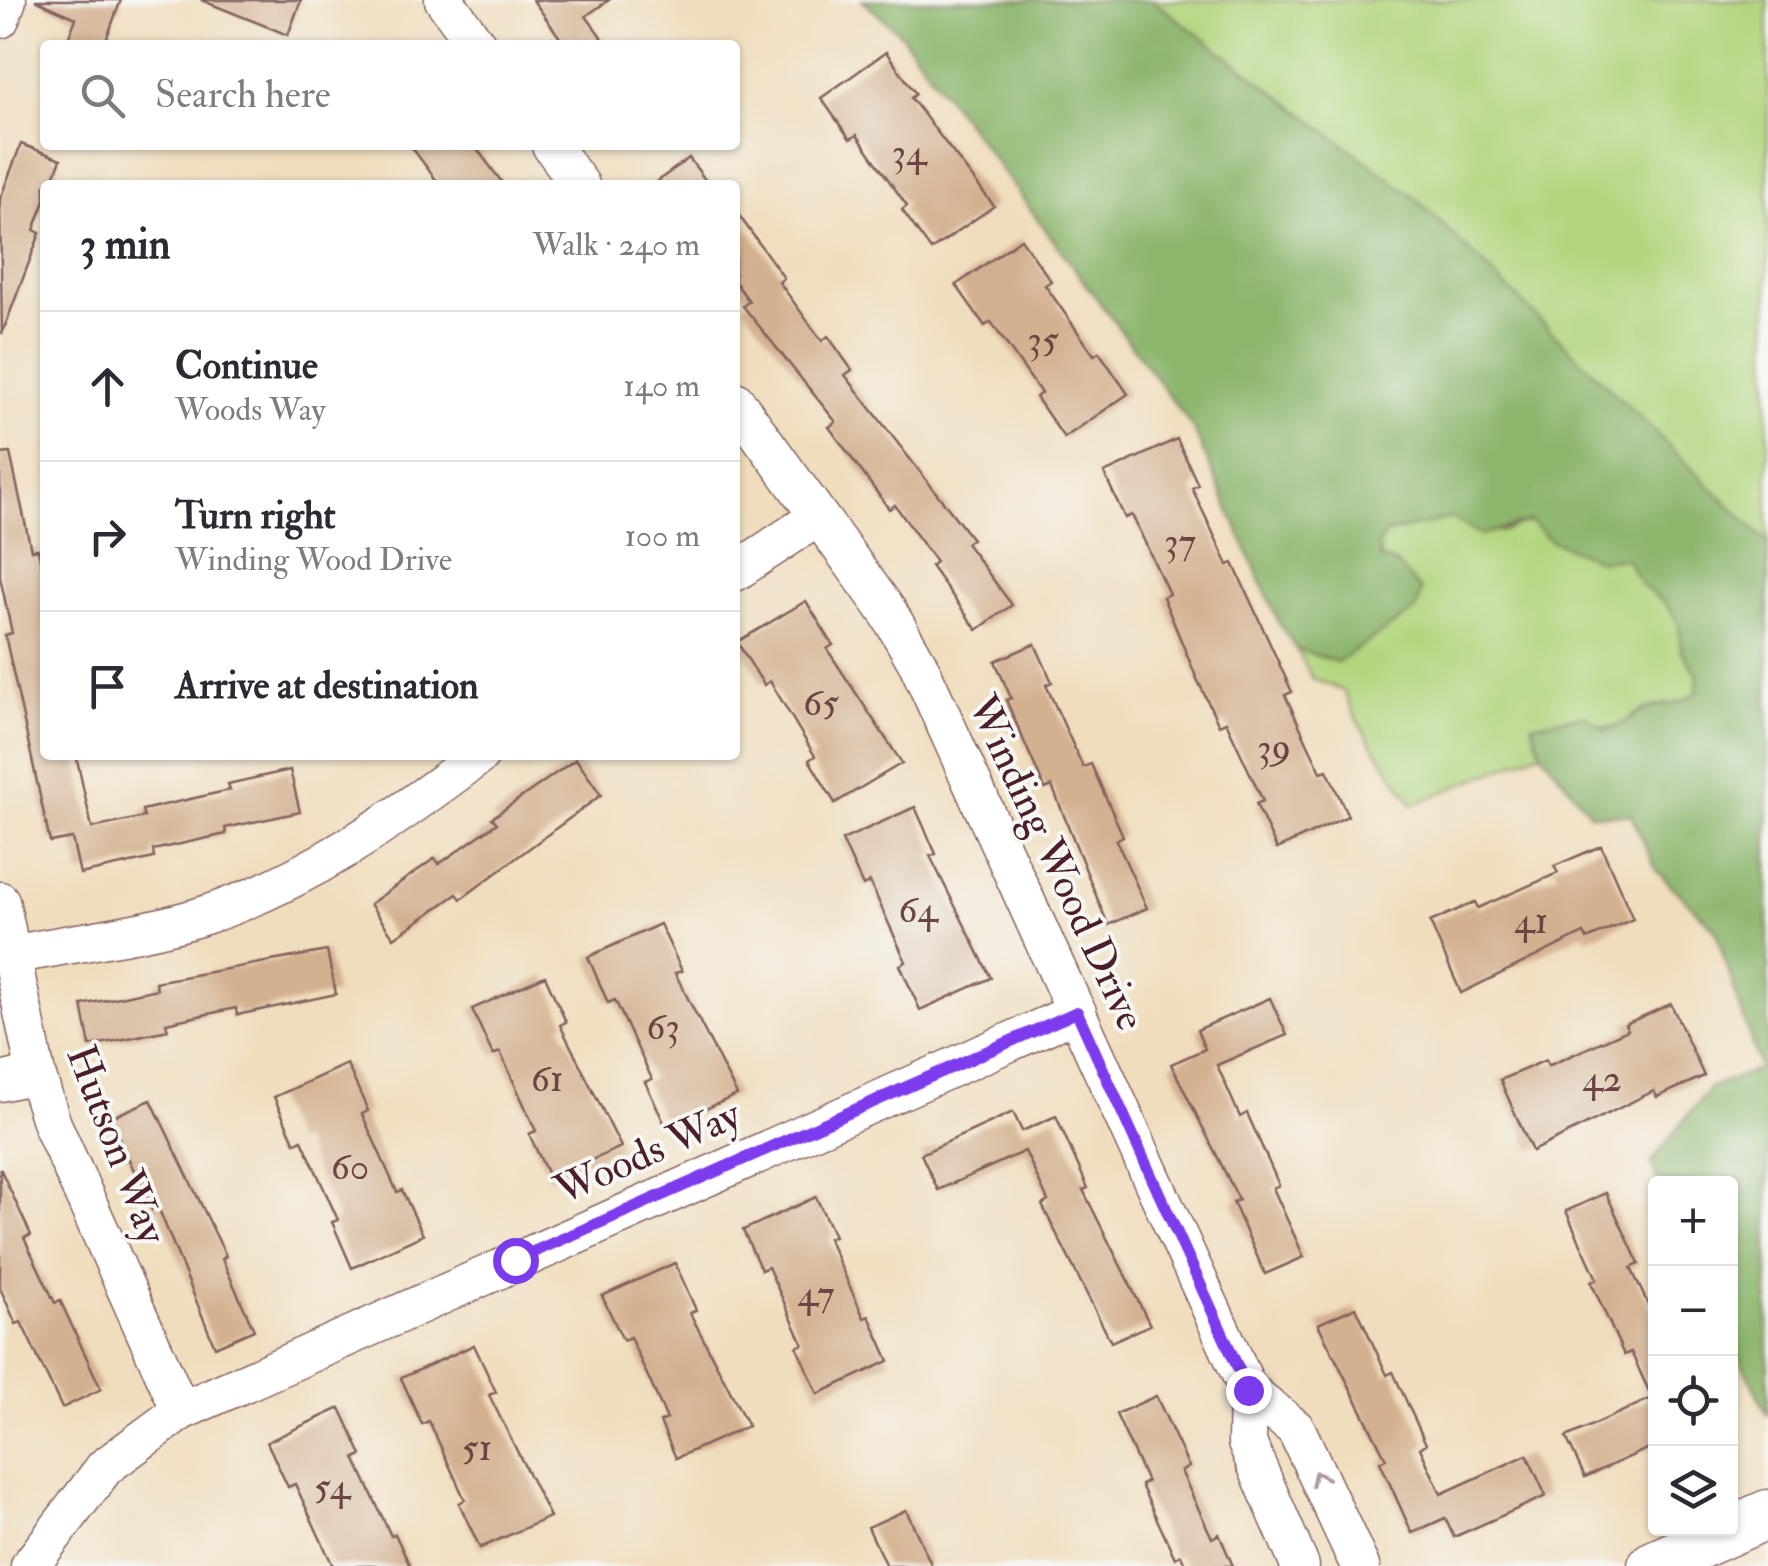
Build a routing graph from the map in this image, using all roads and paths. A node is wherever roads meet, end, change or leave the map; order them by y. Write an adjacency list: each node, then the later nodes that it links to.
1 (7, 0): 3 (street)
2 (444, 0): 4 (street)
3 (0, 19)
4 (473, 40)
5 (555, 150): 6 (street)
6 (576, 180)
7 (740, 408): 8 (street, Winding Wood Drive)
8 (818, 517): 9 (street); 13 (street, Winding Wood Drive)
9 (740, 569)
10 (473, 760): 12 (street)
11 (0, 901): 12 (street, Hutson Way)
12 (13, 955): 14 (street, Hutson Way)
13 (1077, 1012): 15 (street, Winding Wood Drive); 16 (street, Woods Way)
14 (18, 1078): 16 (street, Hutson Way)
15 (1248, 1390): 19 (street, Winding Wood Drive); 20 (street, Winding Wood Drive, one-way to 15)
16 (181, 1411): 18 (street, Woods Way)
17 (1768, 1514): 21 (main road)
18 (30, 1566)
19 (1300, 1566)
20 (1360, 1566)
21 (1652, 1566)

